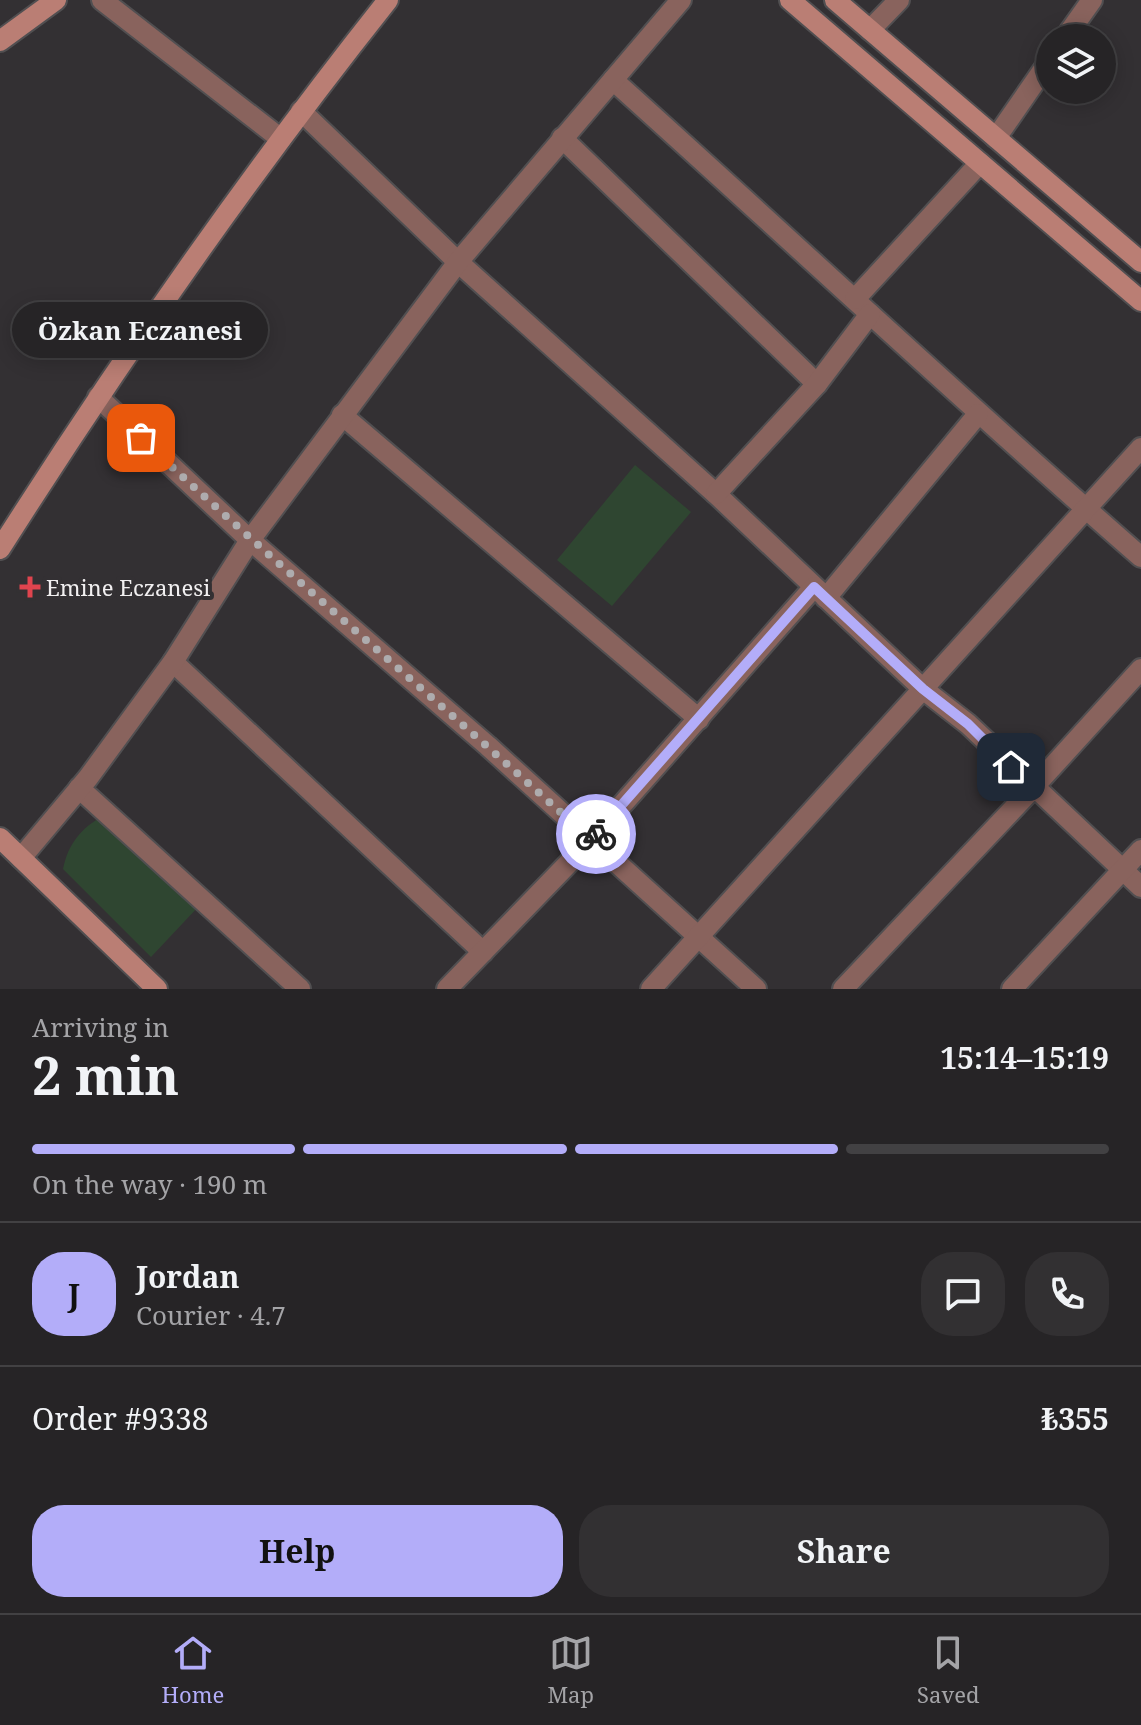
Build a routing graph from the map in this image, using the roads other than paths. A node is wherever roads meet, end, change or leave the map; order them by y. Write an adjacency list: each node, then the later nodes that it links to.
1 (56, 0): 11 (main road)
2 (102, 0): 17 (street)
3 (681, 0): 12 (street)
4 (790, 0): 18 (main road)
5 (835, 0): 10 (main road)
6 (899, 0): 10 (street)
7 (1092, 0): 9 (street)
8 (384, 2): 14 (main road)
9 (1075, 24)
10 (870, 30): 16 (main road)
11 (0, 41)
12 (613, 80): 15 (street); 21 (street)
13 (1036, 80): 16 (street)
14 (301, 111): 17 (main road); 19 (street)
15 (562, 138): 19 (street); 24 (street)
16 (996, 138): 20 (main road)
17 (281, 139): 25 (main road)
18 (980, 163): 21 (street); 22 (main road)
19 (458, 262): 27 (street); 29 (street)
20 (1141, 262)
21 (855, 299): 23 (street)
22 (1141, 301)
23 (870, 314): 24 (street); 26 (street)
24 (817, 384): 29 (street)
25 (98, 397): 31 (street); 32 (main road)
26 (978, 414): 30 (street); 34 (street)
27 (342, 415): 31 (street); 38 (street)
28 (1141, 448): 30 (street)
29 (716, 494): 34 (street)
30 (1086, 509): 33 (street); 37 (street)
31 (250, 540): 35 (street); 42 (street)
32 (0, 549)
33 (1141, 557)
34 (820, 592): 37 (street); 38 (street)
35 (173, 662): 39 (street); 48 (street)
36 (1141, 669): 40 (street)
37 (923, 689): 40 (street); 47 (street)
38 (699, 719): 42 (street)
39 (79, 788): 44 (street); 50 (street)
40 (1033, 788): 45 (street); 54 (street)
41 (0, 838): 44 (main road)
42 (591, 840): 47 (street); 48 (street)
43 (1141, 850): 45 (street)
44 (21, 858): 49 (main road)
45 (1122, 871): 46 (street); 55 (street)
46 (1141, 887)
47 (699, 939): 52 (street); 53 (street)
48 (483, 952): 51 (street)
49 (157, 989)
50 (300, 989)
51 (447, 989)
52 (651, 989)
53 (756, 989)
54 (843, 989)
55 (1012, 989)

